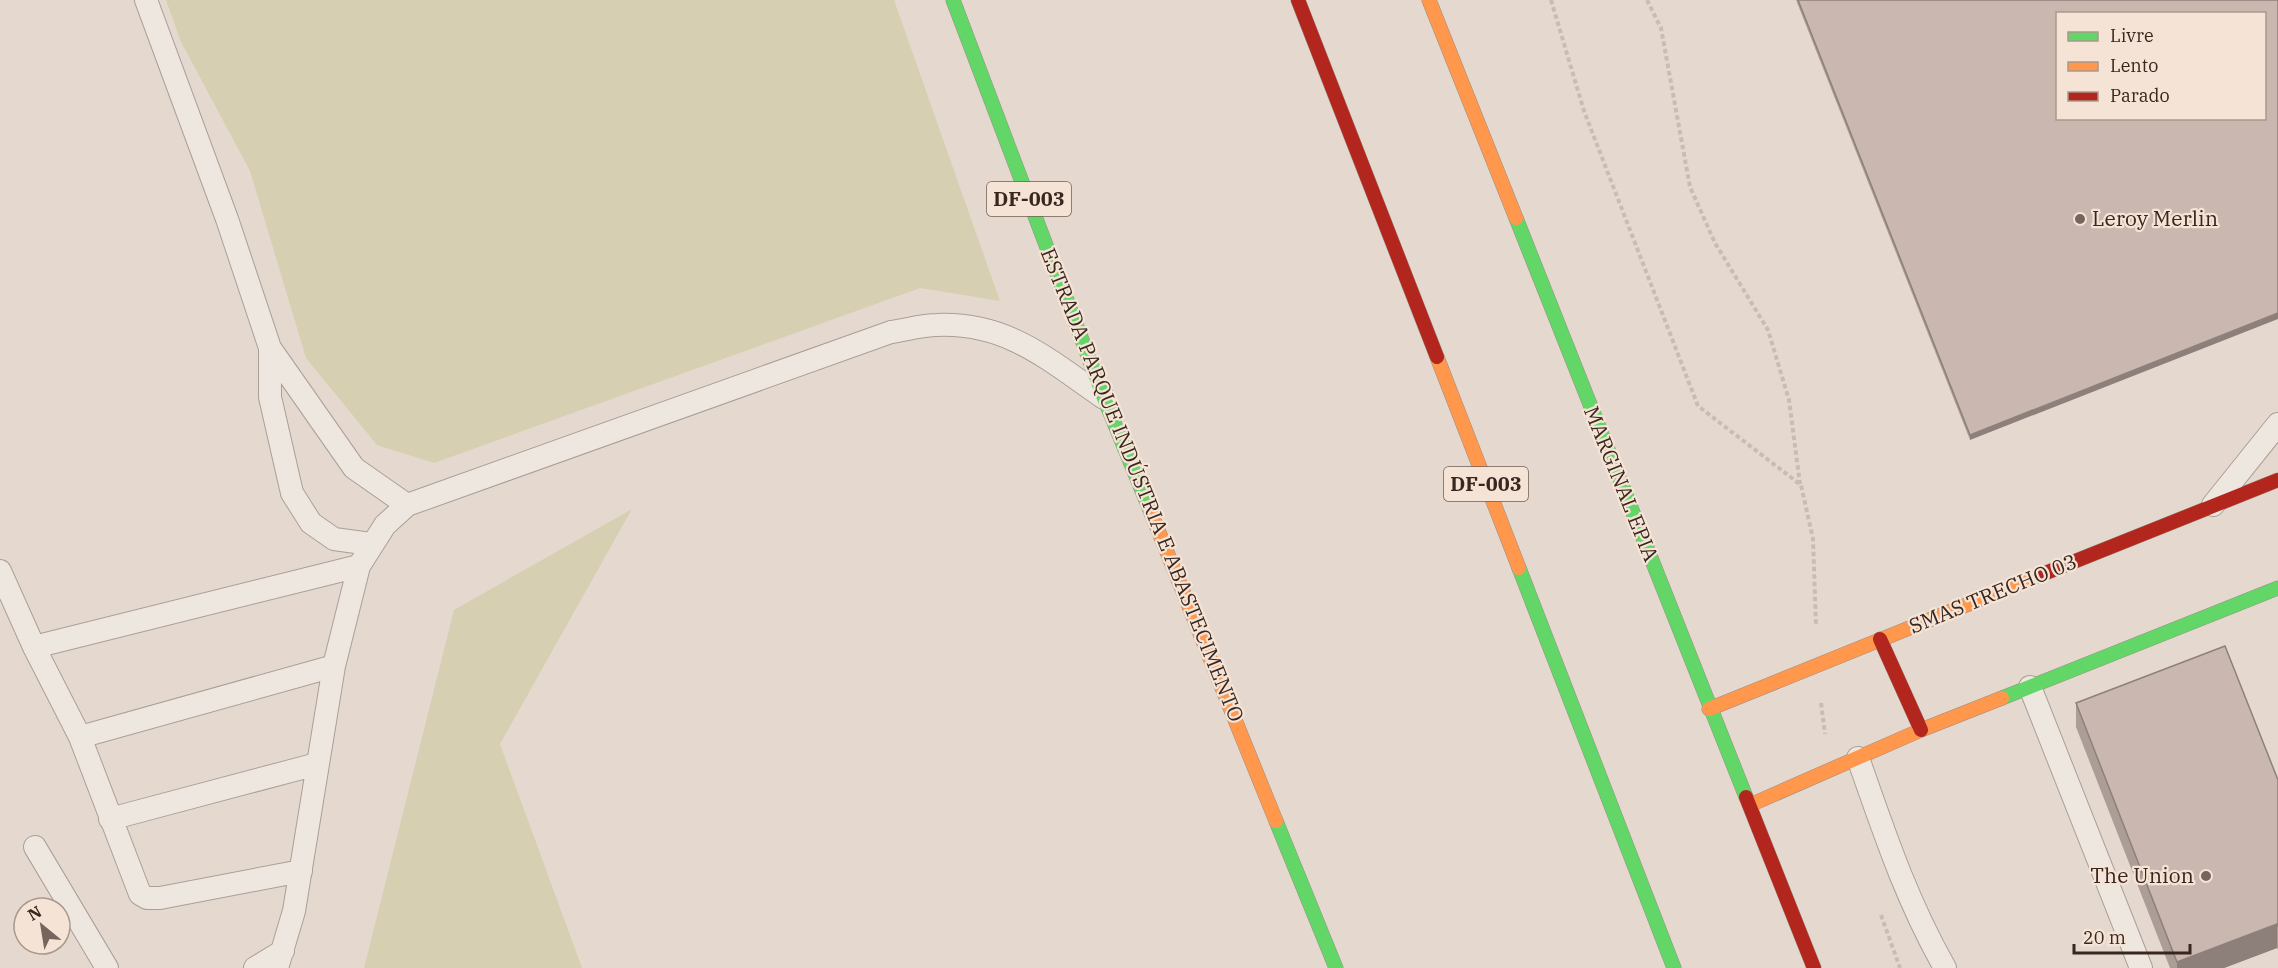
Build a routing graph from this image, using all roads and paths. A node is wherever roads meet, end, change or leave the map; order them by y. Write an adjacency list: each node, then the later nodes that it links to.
1 (146, 0): 7 (lane)
2 (953, 0): 8 (main road, ESTRADA PARQUE INDÚSTRIA E ABASTECIMENTO / DF-003)
3 (1298, 0): 38 (main road, DF-003)
4 (1429, 0): 23 (main road, MARGINAL EPIA)
5 (1551, 0): 11 (path)
6 (1647, 0): 11 (path)
7 (270, 348): 12 (lane); 14 (lane)
8 (1104, 399): 12 (lane); 37 (main road, ESTRADA PARQUE INDÚSTRIA E ABASTECIMENTO / DF-003)
9 (2278, 424): 13 (lane)
10 (2278, 480): 13 (main road, SMAS TRECHO 03)
11 (1800, 485): 20 (path)
12 (407, 505): 14 (lane)
13 (2213, 506): 18 (main road, SMAS TRECHO 03)
14 (370, 544): 15 (lane)
15 (359, 566): 19 (lane); 21 (lane)
16 (0, 571): 19 (lane)
17 (2278, 588): 22 (main road)
18 (1880, 639): 20 (main road, SMAS TRECHO 03); 24 (main road)
19 (34, 647): 25 (lane)
20 (1817, 665): 23 (main road, SMAS TRECHO 03); 28 (path)
21 (334, 666): 25 (lane); 27 (lane)
22 (2030, 687): 24 (main road); 42 (lane)
23 (1709, 709): 29 (main road, MARGINAL EPIA)
24 (1921, 730): 26 (main road)
25 (80, 737): 30 (lane)
26 (1858, 758): 28 (main road); 41 (lane)
27 (317, 764): 30 (lane); 32 (lane)
28 (1828, 771): 29 (main road)
29 (1750, 805): 39 (main road, MARGINAL EPIA)
30 (110, 819): 32 (lane)
31 (35, 847): 35 (lane)
32 (301, 871): 34 (lane)
33 (1880, 913): 40 (path)
34 (280, 959): 36 (lane)
35 (108, 968)
36 (255, 968)
37 (1336, 968)
38 (1674, 968)
39 (1814, 968)
40 (1900, 968)
41 (1945, 968)
42 (2141, 968)

